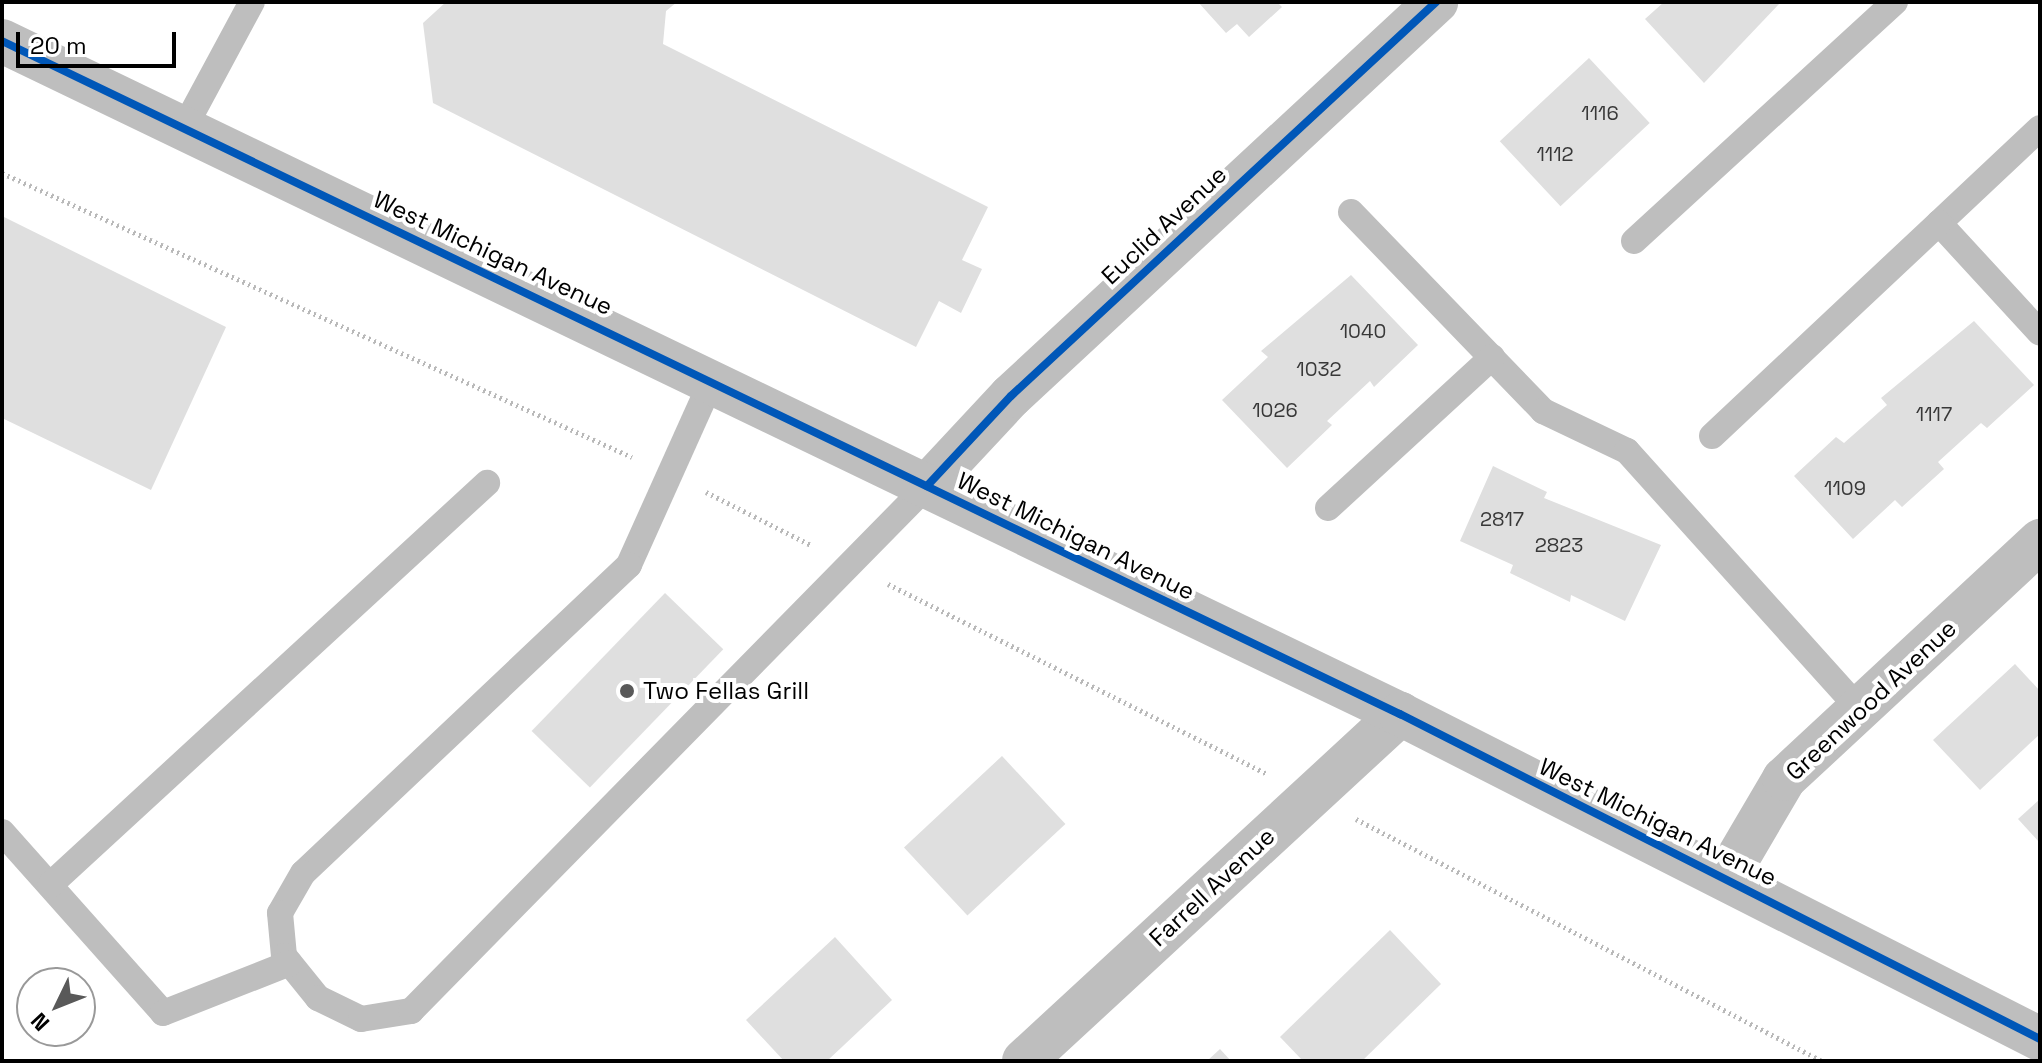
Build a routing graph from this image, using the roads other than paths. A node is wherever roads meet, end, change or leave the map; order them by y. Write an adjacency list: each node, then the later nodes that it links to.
1 (252, 2): 6 (lane)
2 (1436, 2): 15 (street, Euclid Avenue)
3 (1895, 2): 9 (lane)
4 (2, 41): 6 (street, West Michigan Avenue)
5 (2040, 128): 8 (lane)
6 (183, 130): 12 (street, West Michigan Avenue)
7 (1351, 212): 11 (lane)
8 (1939, 223): 10 (lane); 13 (lane)
9 (1634, 241)
10 (2040, 333)
11 (1492, 357): 16 (lane); 18 (lane)
12 (712, 380): 15 (street, West Michigan Avenue); 23 (lane)
13 (1712, 436)
14 (487, 483): 22 (lane)
15 (927, 486): 19 (street, West Michigan Avenue); 23 (lane)
16 (1328, 508)
17 (2040, 541): 18 (street, Greenwood Avenue)
18 (1859, 709): 21 (street, Greenwood Avenue)
19 (1400, 714): 21 (street, West Michigan Avenue); 25 (street, Farrell Avenue)
20 (2, 832): 22 (lane)
21 (1726, 878): 24 (street, West Michigan Avenue)
22 (50, 885): 23 (lane)
23 (290, 963)
24 (2040, 1039)
25 (1024, 1061)

